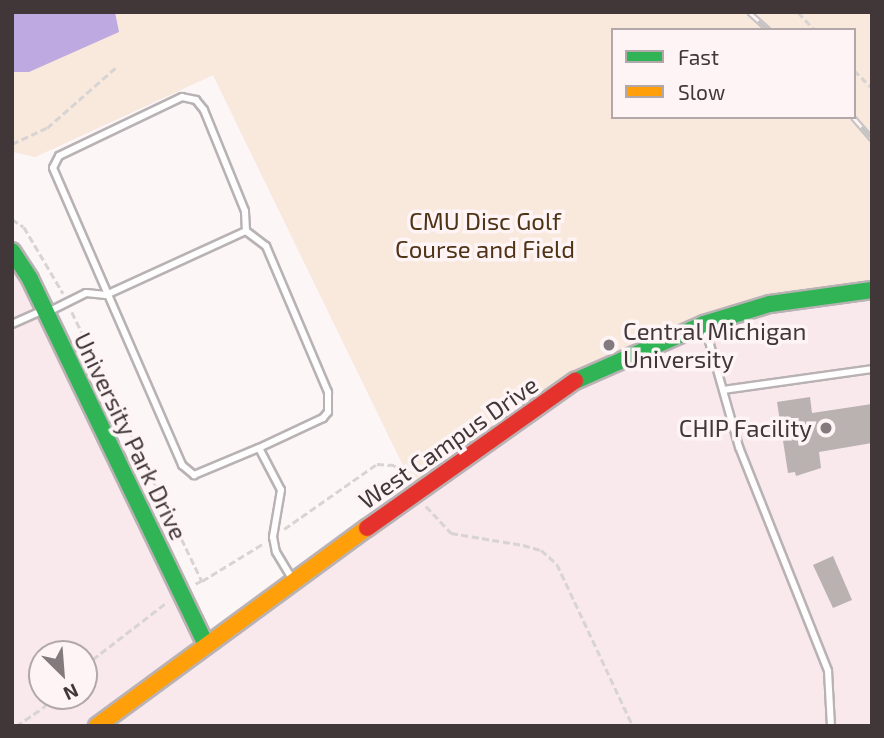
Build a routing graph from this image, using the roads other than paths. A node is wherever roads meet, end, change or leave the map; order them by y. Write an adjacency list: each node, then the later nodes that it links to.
1 (246, 231): 4 (lane); 4 (lane); 10 (lane)
2 (12, 251): 5 (street, University Park Drive)
3 (872, 290): 7 (street, West Campus Drive)
4 (106, 295): 5 (lane); 10 (lane)
5 (46, 311): 6 (lane); 12 (street, University Park Drive)
6 (12, 324)
7 (704, 324): 9 (lane); 11 (street, West Campus Drive)
8 (872, 369): 9 (lane)
9 (723, 390): 14 (lane)
10 (259, 448): 11 (lane)
11 (293, 580): 12 (street, West Campus Drive)
12 (205, 643): 13 (street, West Campus Drive)
13 (97, 726)
14 (831, 726)

